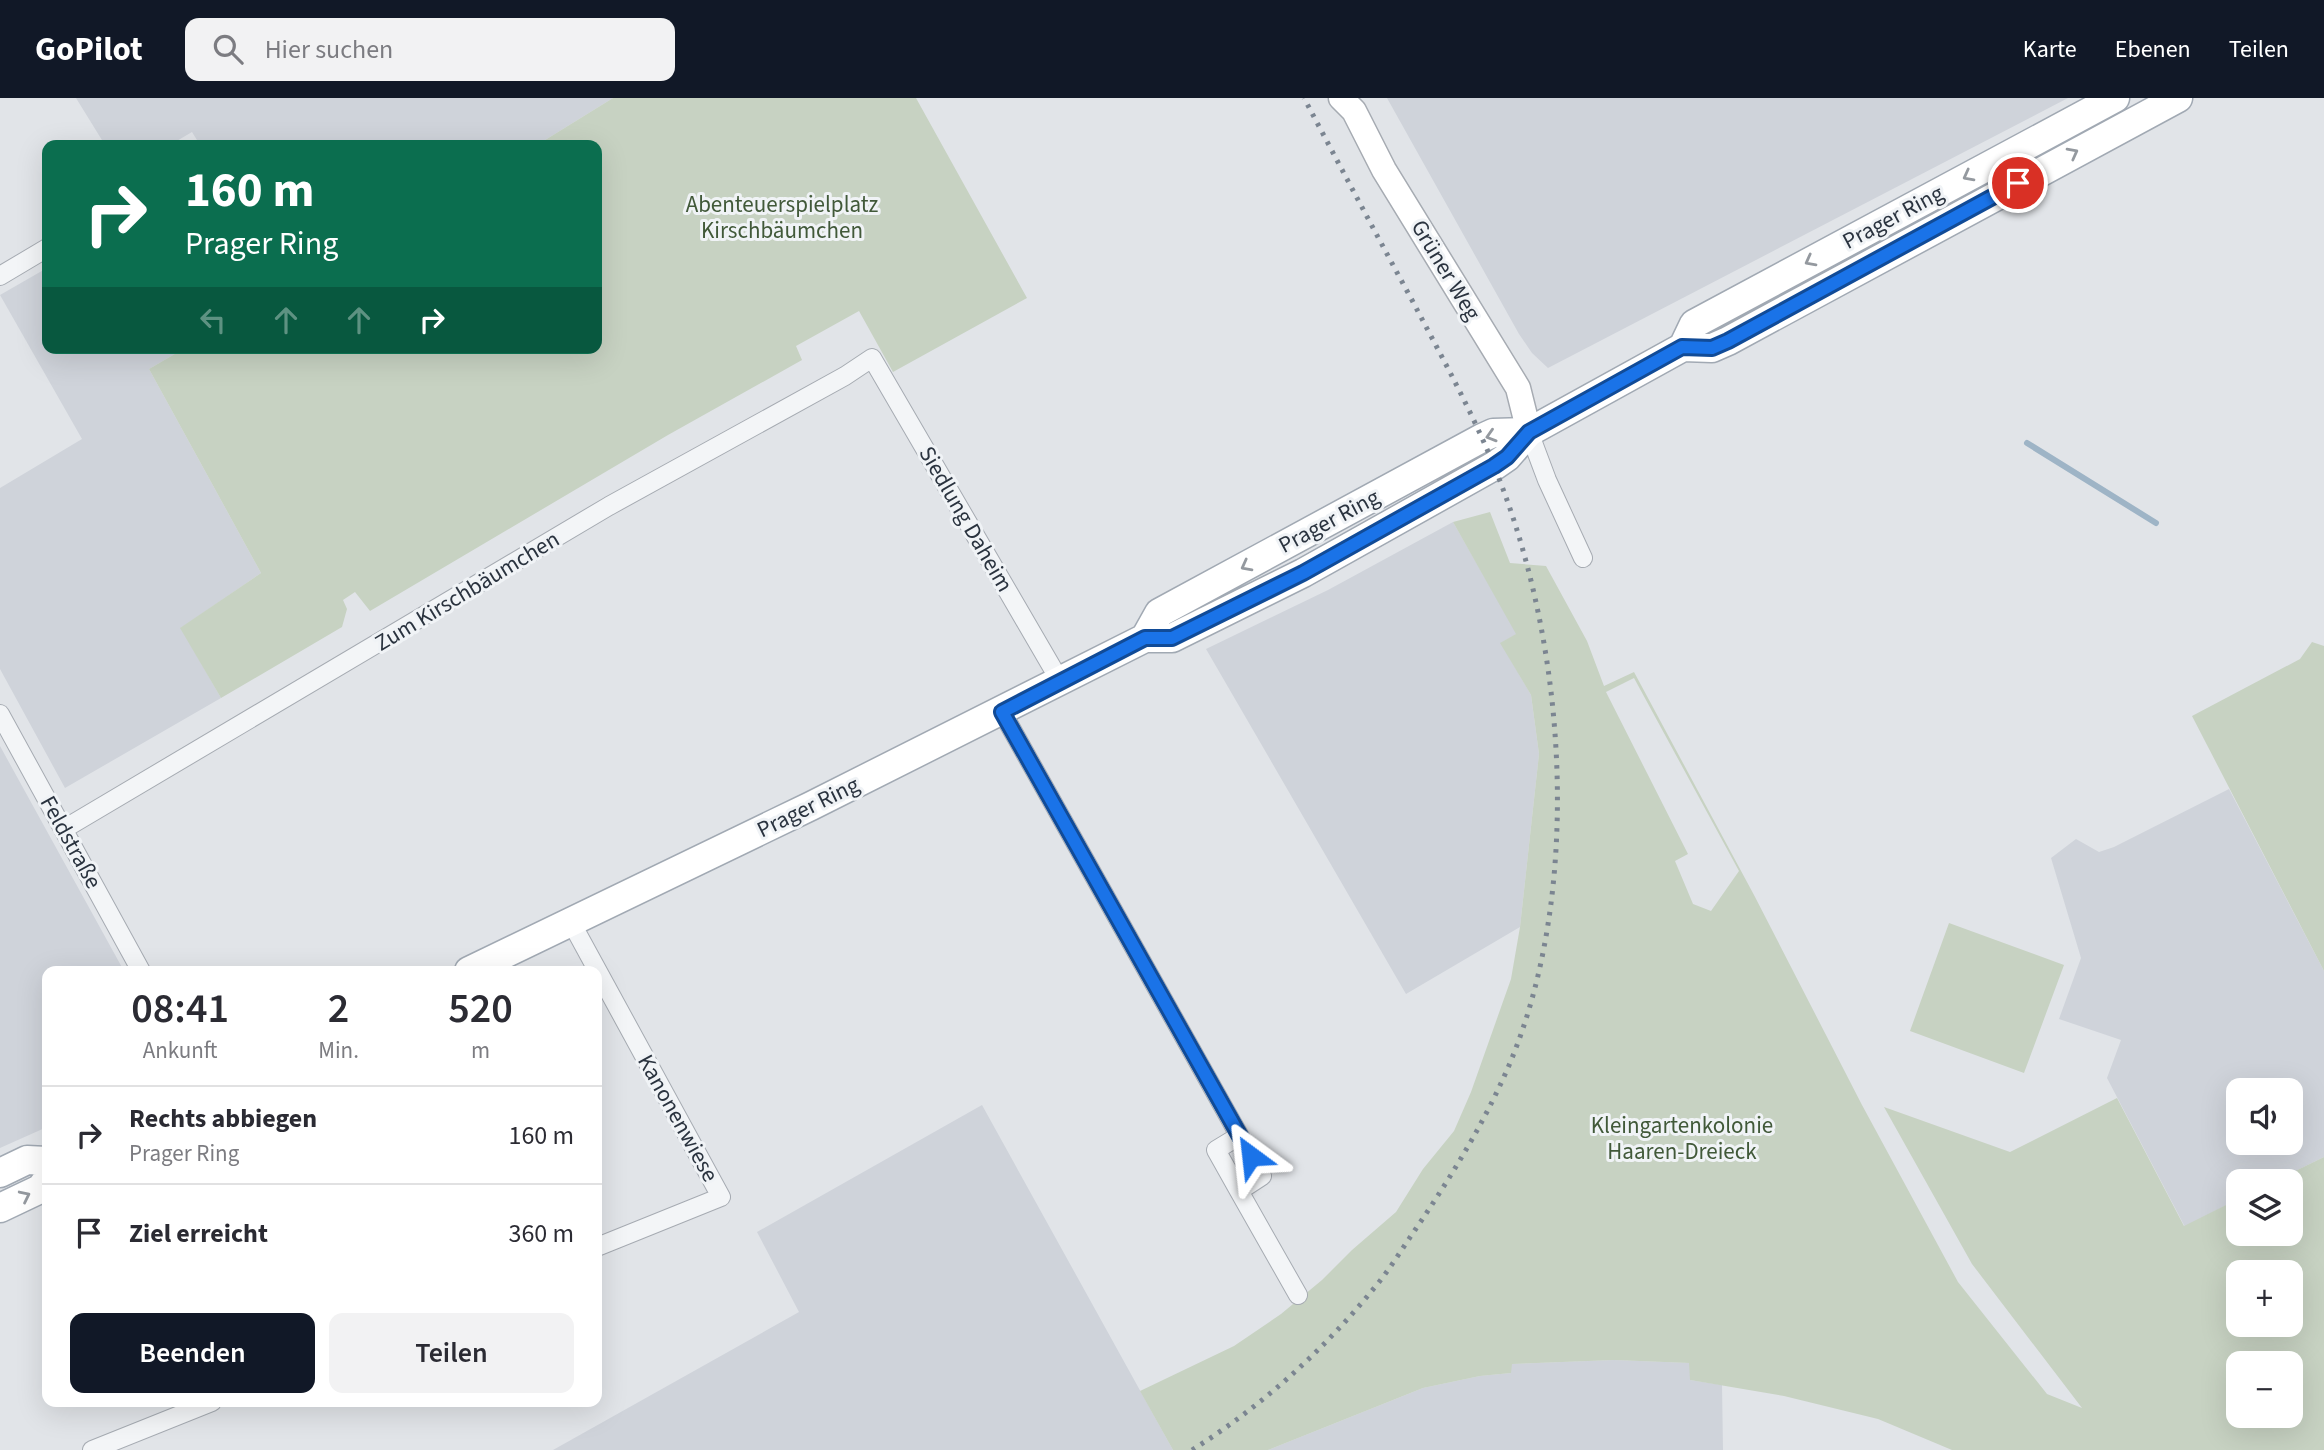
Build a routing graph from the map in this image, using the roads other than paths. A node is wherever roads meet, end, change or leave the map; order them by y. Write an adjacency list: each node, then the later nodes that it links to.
1 (2115, 98): 6 (main road, Prager Ring, one-way to 6)
2 (2178, 98): 6 (main road, Prager Ring, one-way to 2)
3 (1349, 102): 8 (street, Grüner Weg)
4 (42, 251): 5 (street)
5 (0, 276)
6 (1682, 347): 8 (main road, Prager Ring)
7 (872, 358): 10 (street, Siedlung Daheim); 13 (street, Zum Kirschbäumchen)
8 (1529, 432): 9 (street); 10 (main road, Prager Ring)
9 (1583, 558)
10 (1060, 681): 11 (main road, Prager Ring)
11 (1002, 712): 14 (main road, Prager Ring); 19 (street)
12 (0, 714): 13 (street, Feldstraße)
13 (64, 829): 15 (street, Feldstraße)
14 (571, 922): 16 (main road, Prager Ring); 17 (street, Kanonenwiese)
15 (138, 966)
16 (479, 966)
17 (595, 966)
18 (602, 979): 25 (street, Kanonenwiese)
19 (1239, 1136): 23 (street); 23 (street)
20 (42, 1161): 21 (main road)
21 (0, 1173)
22 (42, 1186): 24 (main road, one-way to 22)
23 (1239, 1191): 26 (street)
24 (0, 1208)
25 (602, 1245)
26 (1298, 1295)
27 (200, 1407): 28 (street)
28 (92, 1450)

